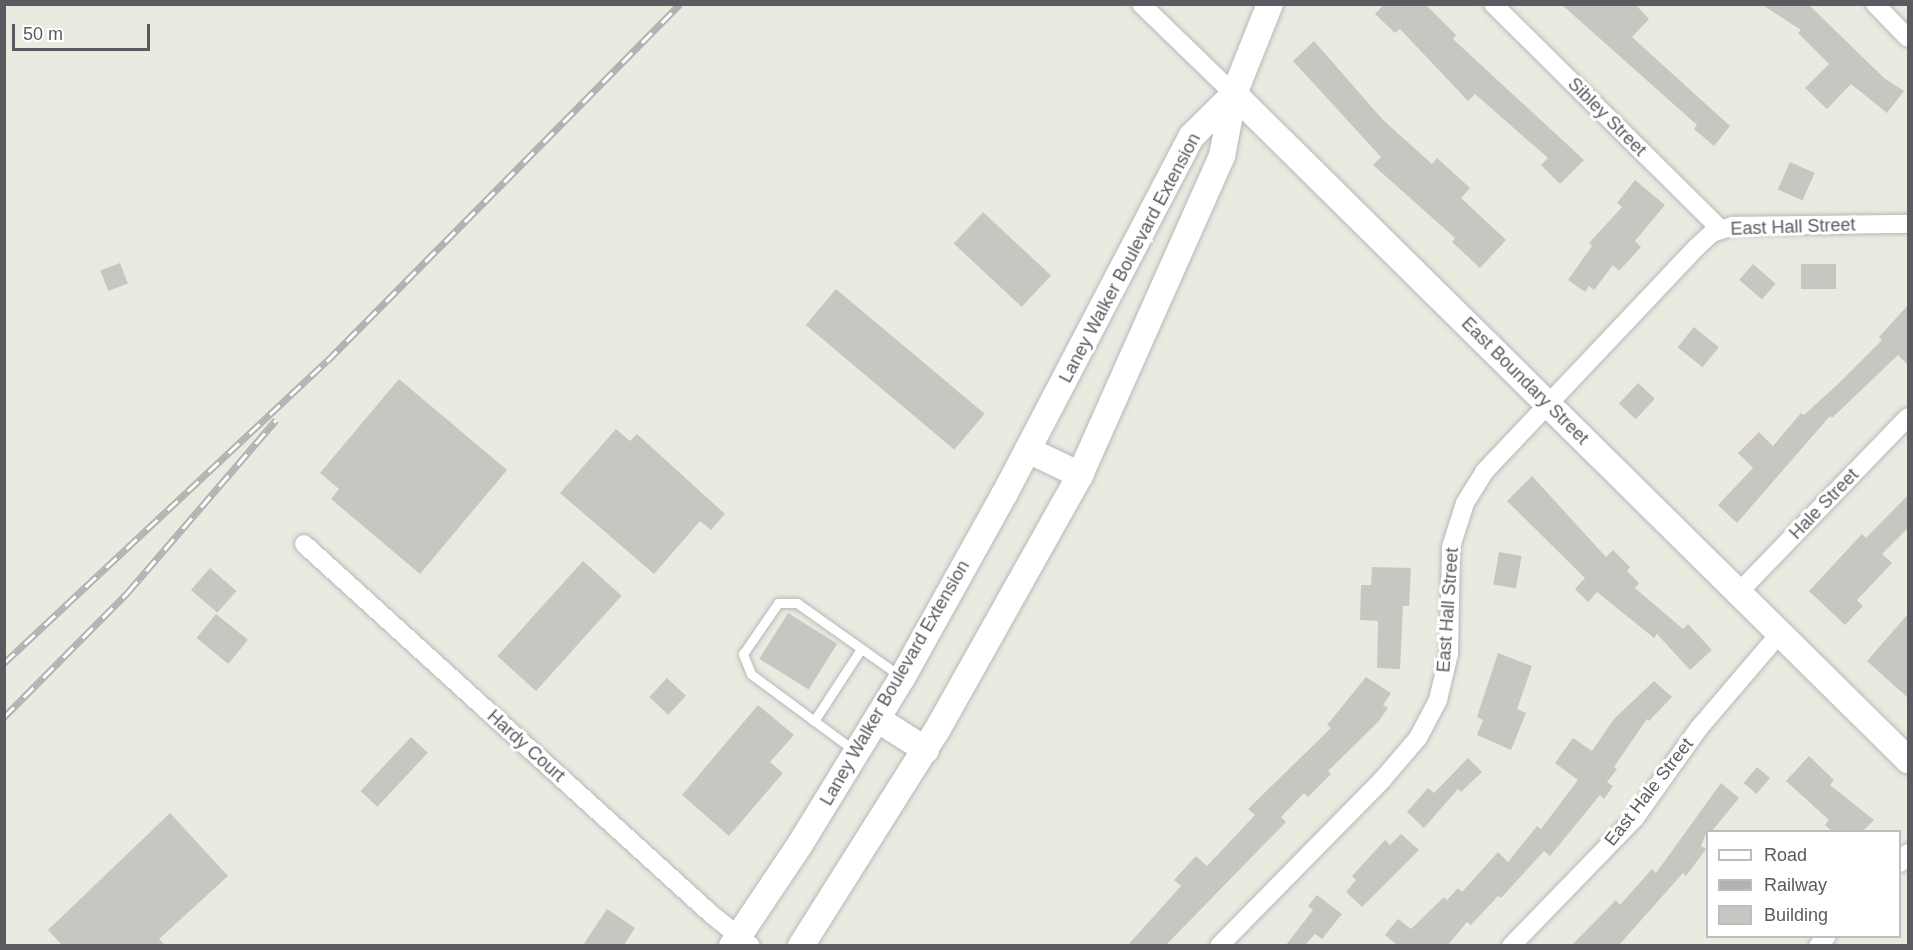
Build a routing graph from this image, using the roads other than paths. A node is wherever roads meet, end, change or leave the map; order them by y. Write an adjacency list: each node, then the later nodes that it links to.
1 (1141, 4): 6 (street, East Boundary Street)
2 (1270, 4): 6 (main road)
3 (1493, 4): 8 (street, Sibley Street)
4 (1875, 4): 5 (street)
5 (1908, 38)
6 (1234, 94): 9 (main road, East Boundary Street); 11 (main road, Laney Walker Boulevard Extension); 12 (main road, Laney Walker Boulevard Extension)
7 (1908, 224): 8 (street, East Hall Street)
8 (1721, 230): 9 (street, East Hall Street)
9 (1548, 404): 14 (main road, East Boundary Street); 25 (street, East Hall Street)
10 (1908, 417): 14 (street, Hale Street)
11 (1028, 450): 12 (main road); 17 (main road, Laney Walker Boulevard Extension)
12 (1080, 475): 20 (main road, Laney Walker Boulevard Extension)
13 (304, 544): 23 (street, Hardy Court)
14 (1739, 592): 15 (main road, East Boundary Street)
15 (1780, 633): 22 (main road, East Boundary Street); 26 (street, East Hale Street)
16 (861, 649): 17 (lane); 19 (lane); 19 (lane)
17 (902, 678): 18 (main road, Laney Walker Boulevard Extension)
18 (877, 719): 20 (main road); 21 (main road, Laney Walker Boulevard Extension)
19 (814, 721): 21 (lane)
20 (926, 750): 24 (main road, Laney Walker Boulevard Extension)
21 (857, 753): 23 (main road, Laney Walker Boulevard Extension)
22 (1908, 760)
23 (741, 941)
24 (801, 945)
25 (1219, 945)
26 (1511, 945)

